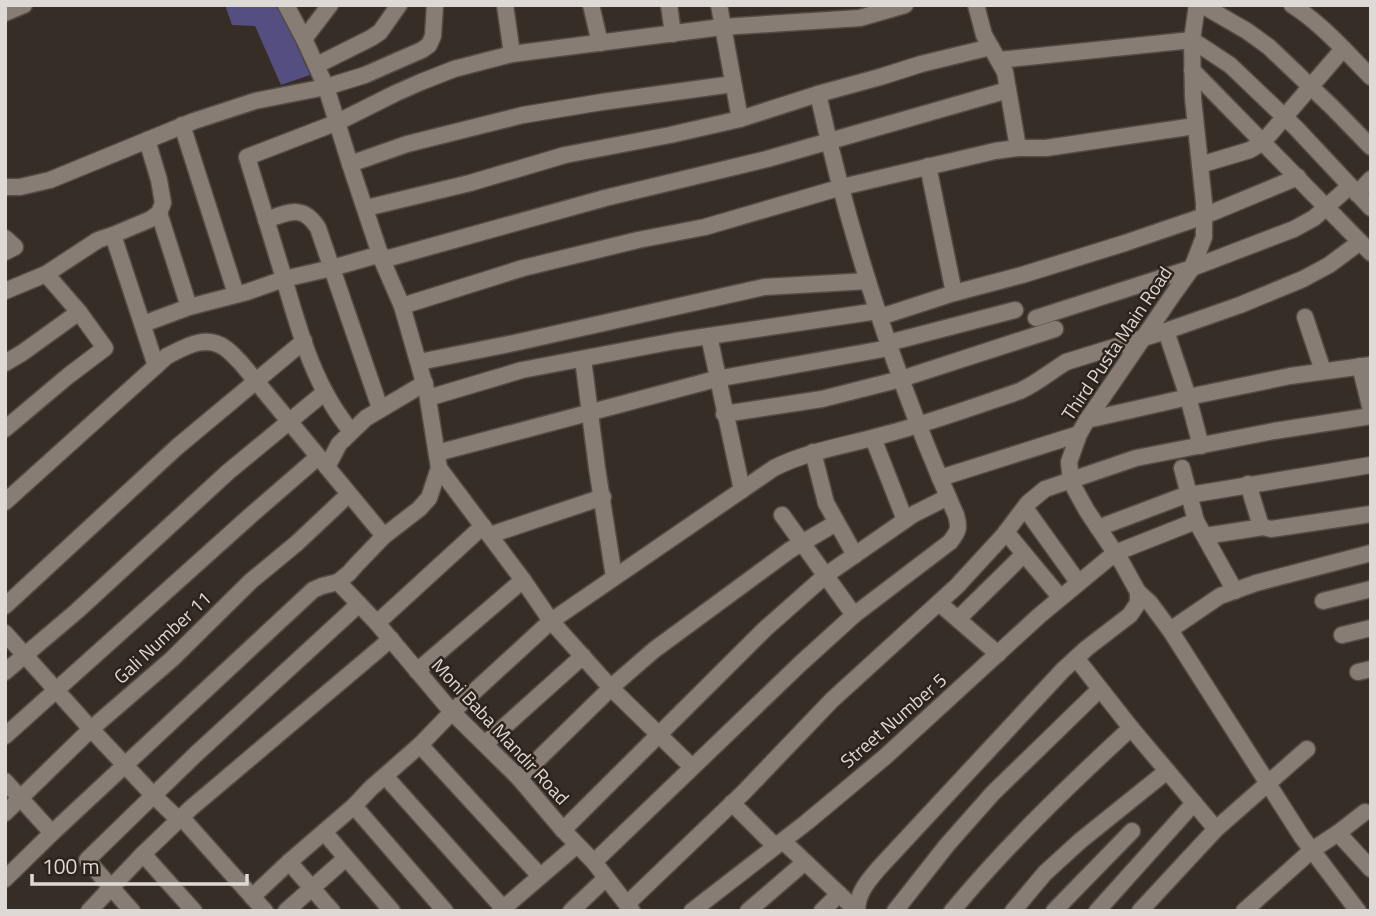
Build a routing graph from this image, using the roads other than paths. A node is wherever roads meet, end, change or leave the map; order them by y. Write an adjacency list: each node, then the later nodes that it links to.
1 (24, 5): 16 (street)
2 (286, 5): 19 (street)
3 (330, 5): 19 (street)
4 (399, 5): 25 (street)
5 (435, 5): 29 (street)
6 (505, 5): 24 (street)
7 (591, 5): 21 (street)
8 (669, 5): 18 (street)
9 (719, 5): 17 (street)
10 (976, 5): 23 (street)
11 (1199, 5): 20 (street, Third Pusta Main Road); 30 (street)
12 (1292, 5): 22 (street)
13 (899, 6): 14 (street)
14 (860, 11): 15 (street)
15 (814, 12): 17 (street)
16 (5, 13)
17 (722, 27): 18 (street); 28 (street)
18 (673, 34): 21 (street)
19 (304, 39): 25 (street)
20 (1192, 40): 23 (street); 26 (street, Third Pusta Main Road); 33 (street)
21 (600, 43): 24 (street)
22 (1343, 49): 27 (street); 30 (street)
23 (995, 53): 31 (street); 32 (street)
24 (512, 54): 35 (street)
25 (317, 65): 29 (street)
26 (1192, 70): 37 (street, Third Pusta Main Road); 40 (street)
27 (1371, 77)
28 (733, 84): 34 (street); 43 (street)
29 (326, 87): 35 (street); 36 (street)
30 (1311, 87): 33 (street); 41 (street)
31 (1008, 90): 39 (street); 42 (street)
32 (818, 94): 34 (street); 39 (street)
33 (1284, 117): 40 (street); 50 (street)
34 (740, 119): 52 (street)
35 (338, 122): 43 (street); 56 (street)
36 (183, 125): 38 (street); 69 (street)
37 (1195, 126): 42 (street); 44 (street, Third Pusta Main Road)
38 (147, 140): 48 (street); 54 (street)
39 (828, 141): 49 (street); 61 (street)
40 (1263, 142): 44 (street); 46 (street)
41 (1371, 147)
42 (1018, 148): 45 (street)
43 (350, 164): 52 (street)
44 (1200, 165): 55 (street, Third Pusta Main Road)
45 (928, 166): 49 (street); 68 (street)
46 (1298, 177): 51 (street); 55 (street)
47 (1371, 179): 50 (street)
48 (5, 187)
49 (842, 187): 66 (street); 70 (street)
50 (1353, 190): 51 (street); 53 (street)
51 (1327, 206): 59 (street); 63 (street)
52 (366, 208): 61 (street)
53 (1371, 208)
54 (159, 213): 57 (street); 71 (street)
55 (1204, 216): 63 (street, Third Pusta Main Road); 68 (street)
56 (266, 219): 62 (street); 65 (street)
57 (113, 235): 64 (street); 77 (street)
58 (5, 238): 60 (street)
59 (1366, 247): 79 (street)
60 (5, 252)
61 (382, 257): 62 (street); 70 (street)
62 (332, 268): 65 (street); 96 (street)
63 (1192, 268): 76 (street); 81 (street, Third Pusta Main Road)
64 (46, 274): 67 (street); 73 (street)
65 (284, 279): 69 (street); 82 (street)
66 (868, 281): 74 (street); 85 (street)
67 (5, 291)
68 (954, 293): 74 (street)
69 (236, 294): 71 (street)
70 (402, 306): 85 (street)
71 (189, 307): 77 (street)
72 (1015, 310): 83 (street)
73 (79, 312): 86 (street); 104 (street)
74 (879, 314): 80 (street); 83 (street)
75 (1305, 317): 89 (street)
76 (1036, 318)
77 (143, 324): 88 (street)
78 (1055, 329): 91 (street)
79 (1166, 331): 81 (street); 95 (street)
80 (709, 336): 84 (street); 90 (street)
81 (1143, 339): 102 (street); 103 (street, Third Pusta Main Road)
82 (304, 341): 92 (street); 93 (street)
83 (888, 345): 90 (street); 91 (street)
84 (583, 359): 94 (street); 98 (street)
85 (419, 362): 94 (street)
86 (5, 363)
87 (1365, 365): 89 (street); 97 (street)
88 (156, 366): 92 (street); 121 (street)
89 (1323, 372): 95 (street)
90 (716, 379): 98 (street); 99 (street)
91 (901, 379): 99 (street); 102 (street)
92 (256, 381): 101 (street); 151 (street)
93 (324, 391): 101 (street); 105 (street)
94 (426, 391): 96 (street); 109 (street)
95 (1188, 397): 103 (street); 107 (street)
96 (380, 408): 105 (street)
97 (1371, 410)
98 (589, 412): 109 (street); 119 (street)
99 (724, 414): 116 (street)
100 (1371, 416): 107 (street)
101 (288, 421): 110 (street); 162 (street)
102 (919, 425): 106 (street); 113 (street)
103 (1083, 427): 113 (street); 114 (street, Third Pusta Main Road)
104 (5, 429)
105 (351, 431): 110 (street)
106 (873, 438): 108 (street); 125 (street)
107 (1201, 446): 114 (street)
108 (813, 452): 116 (street); 127 (street)
109 (438, 460): 130 (street); 132 (street)
110 (323, 462): 117 (street); 169 (street)
111 (1371, 466): 115 (street)
112 (1182, 468): 118 (street)
113 (940, 478): 120 (street)
114 (1070, 482): 122 (street); 129 (street)
115 (1248, 484): 118 (street); 128 (street)
116 (741, 490): 140 (street)
117 (349, 494): 132 (street); 172 (street, Gali Number 11)
118 (1190, 495): 126 (street); 129 (street)
119 (603, 497): 130 (street); 140 (street)
120 (948, 497): 125 (street); 152 (street)
121 (5, 502)
122 (1025, 508): 131 (street); 143 (street)
123 (1371, 514): 128 (street)
124 (782, 515): 134 (street)
125 (905, 520): 138 (street)
126 (1196, 521): 133 (street); 135 (street, Street Number 5)
127 (835, 523): 134 (street); 138 (street)
128 (1264, 527): 133 (street)
129 (1098, 528): 135 (street)
130 (486, 531): 141 (street); 155 (street)
131 (1006, 532): 137 (street); 149 (street)
132 (384, 536): 142 (street)
133 (1205, 536): 145 (street)
134 (801, 543): 139 (street); 167 (street)
135 (1115, 552): 143 (street, Street Number 5); 146 (street)
136 (1371, 553): 145 (street)
137 (1024, 554): 147 (street); 153 (street)
138 (855, 555): 139 (street)
139 (826, 575): 152 (street); 173 (street)
140 (614, 577): 154 (street)
141 (523, 580): 154 (street); 165 (street)
142 (338, 582): 150 (street, Moni Baba Mandir Road); 178 (street)
143 (1078, 582): 147 (street, Street Number 5)
144 (1371, 589): 148 (street)
145 (1235, 591): 157 (street)
146 (1138, 592): 157 (street); 164 (street)
147 (1060, 597): 161 (street, Street Number 5)
148 (1323, 600)
149 (939, 603): 153 (street); 187 (street)
150 (359, 604): 155 (street, Moni Baba Mandir Road); 185 (street)
151 (5, 606)
152 (854, 615): 179 (street)
153 (958, 619): 161 (street)
154 (551, 621): 163 (street); 170 (street)
155 (377, 622): 160 (street, Moni Baba Mandir Road)
156 (1371, 628): 159 (street)
157 (1170, 630): 184 (street)
158 (5, 633): 162 (street)
159 (1342, 635)
160 (391, 639): 165 (street, Moni Baba Mandir Road); 192 (street)
161 (998, 654): 199 (street, Street Number 5)
162 (24, 655): 166 (street); 169 (street)
163 (583, 656): 167 (street); 175 (street)
164 (1076, 659): 168 (street); 229 (street)
165 (417, 671): 170 (street, Moni Baba Mandir Road)
166 (5, 672)
167 (611, 688): 173 (street); 182 (street)
168 (1100, 689): 171 (street); 230 (street)
169 (57, 690): 172 (street); 174 (street)
170 (452, 712): 175 (street, Moni Baba Mandir Road); 176 (street)
171 (1131, 728): 180 (street); 231 (street)
172 (91, 729): 178 (street); 186 (street, Gali Number 11)
173 (659, 734): 179 (street); 194 (street)
174 (5, 736)
175 (485, 744): 182 (street, Moni Baba Mandir Road)
176 (420, 745): 181 (street); 208 (street)
177 (1307, 749): 184 (street)
178 (126, 765): 185 (street); 197 (street)
179 (692, 767): 205 (street)
180 (1167, 771): 188 (street); 232 (street)
181 (385, 776): 189 (street); 216 (street)
182 (519, 778): 194 (street, Moni Baba Mandir Road)
183 (5, 781): 186 (street)
184 (1267, 783): 193 (street); 201 (street)
185 (154, 796): 192 (street); 211 (street)
186 (20, 798): 191 (street, Gali Number 11); 197 (street)
187 (732, 803): 199 (street); 215 (street)
188 (1194, 803): 193 (street); 234 (street)
189 (354, 806): 196 (street); 224 (street)
190 (1365, 812): 198 (street)
191 (5, 813)
192 (179, 820): 202 (street); 214 (street)
193 (1216, 829): 235 (street)
194 (563, 830): 200 (street, Moni Baba Mandir Road)
195 (1132, 831): 233 (street)
196 (324, 832): 203 (street); 204 (street)
197 (52, 833): 210 (street)
198 (1338, 833): 201 (street); 207 (street)
199 (779, 843): 206 (street); 226 (street, Street Number 5)
200 (577, 845): 205 (street, Moni Baba Mandir Road); 208 (street)
201 (1312, 850): 236 (street); 237 (street)
202 (143, 854): 211 (street); 219 (street)
203 (346, 858): 212 (street); 223 (street)
204 (289, 862): 212 (street); 214 (street)
205 (594, 862): 209 (street, Moni Baba Mandir Road)
206 (805, 862): 213 (street); 227 (street)
207 (1371, 869)
208 (540, 876): 216 (street)
209 (606, 878): 215 (street, Moni Baba Mandir Road); 225 (street)
210 (5, 879)
211 (111, 887): 217 (street); 218 (street)
212 (312, 888): 221 (street); 222 (street)
213 (839, 894): 228 (street); 229 (street)
214 (253, 897): 220 (street)
215 (630, 907)
216 (502, 909)
217 (89, 911)
218 (132, 911)
219 (194, 911)
220 (265, 911)
221 (286, 911)
222 (332, 911)
223 (392, 911)
224 (445, 911)
225 (571, 911)
226 (692, 911)
227 (748, 911)
228 (822, 911)
229 (857, 911)
230 (895, 911)
231 (952, 911)
232 (1013, 911)
233 (1054, 911)
234 (1097, 911)
235 (1140, 911)
236 (1244, 911)
237 (1358, 911)

